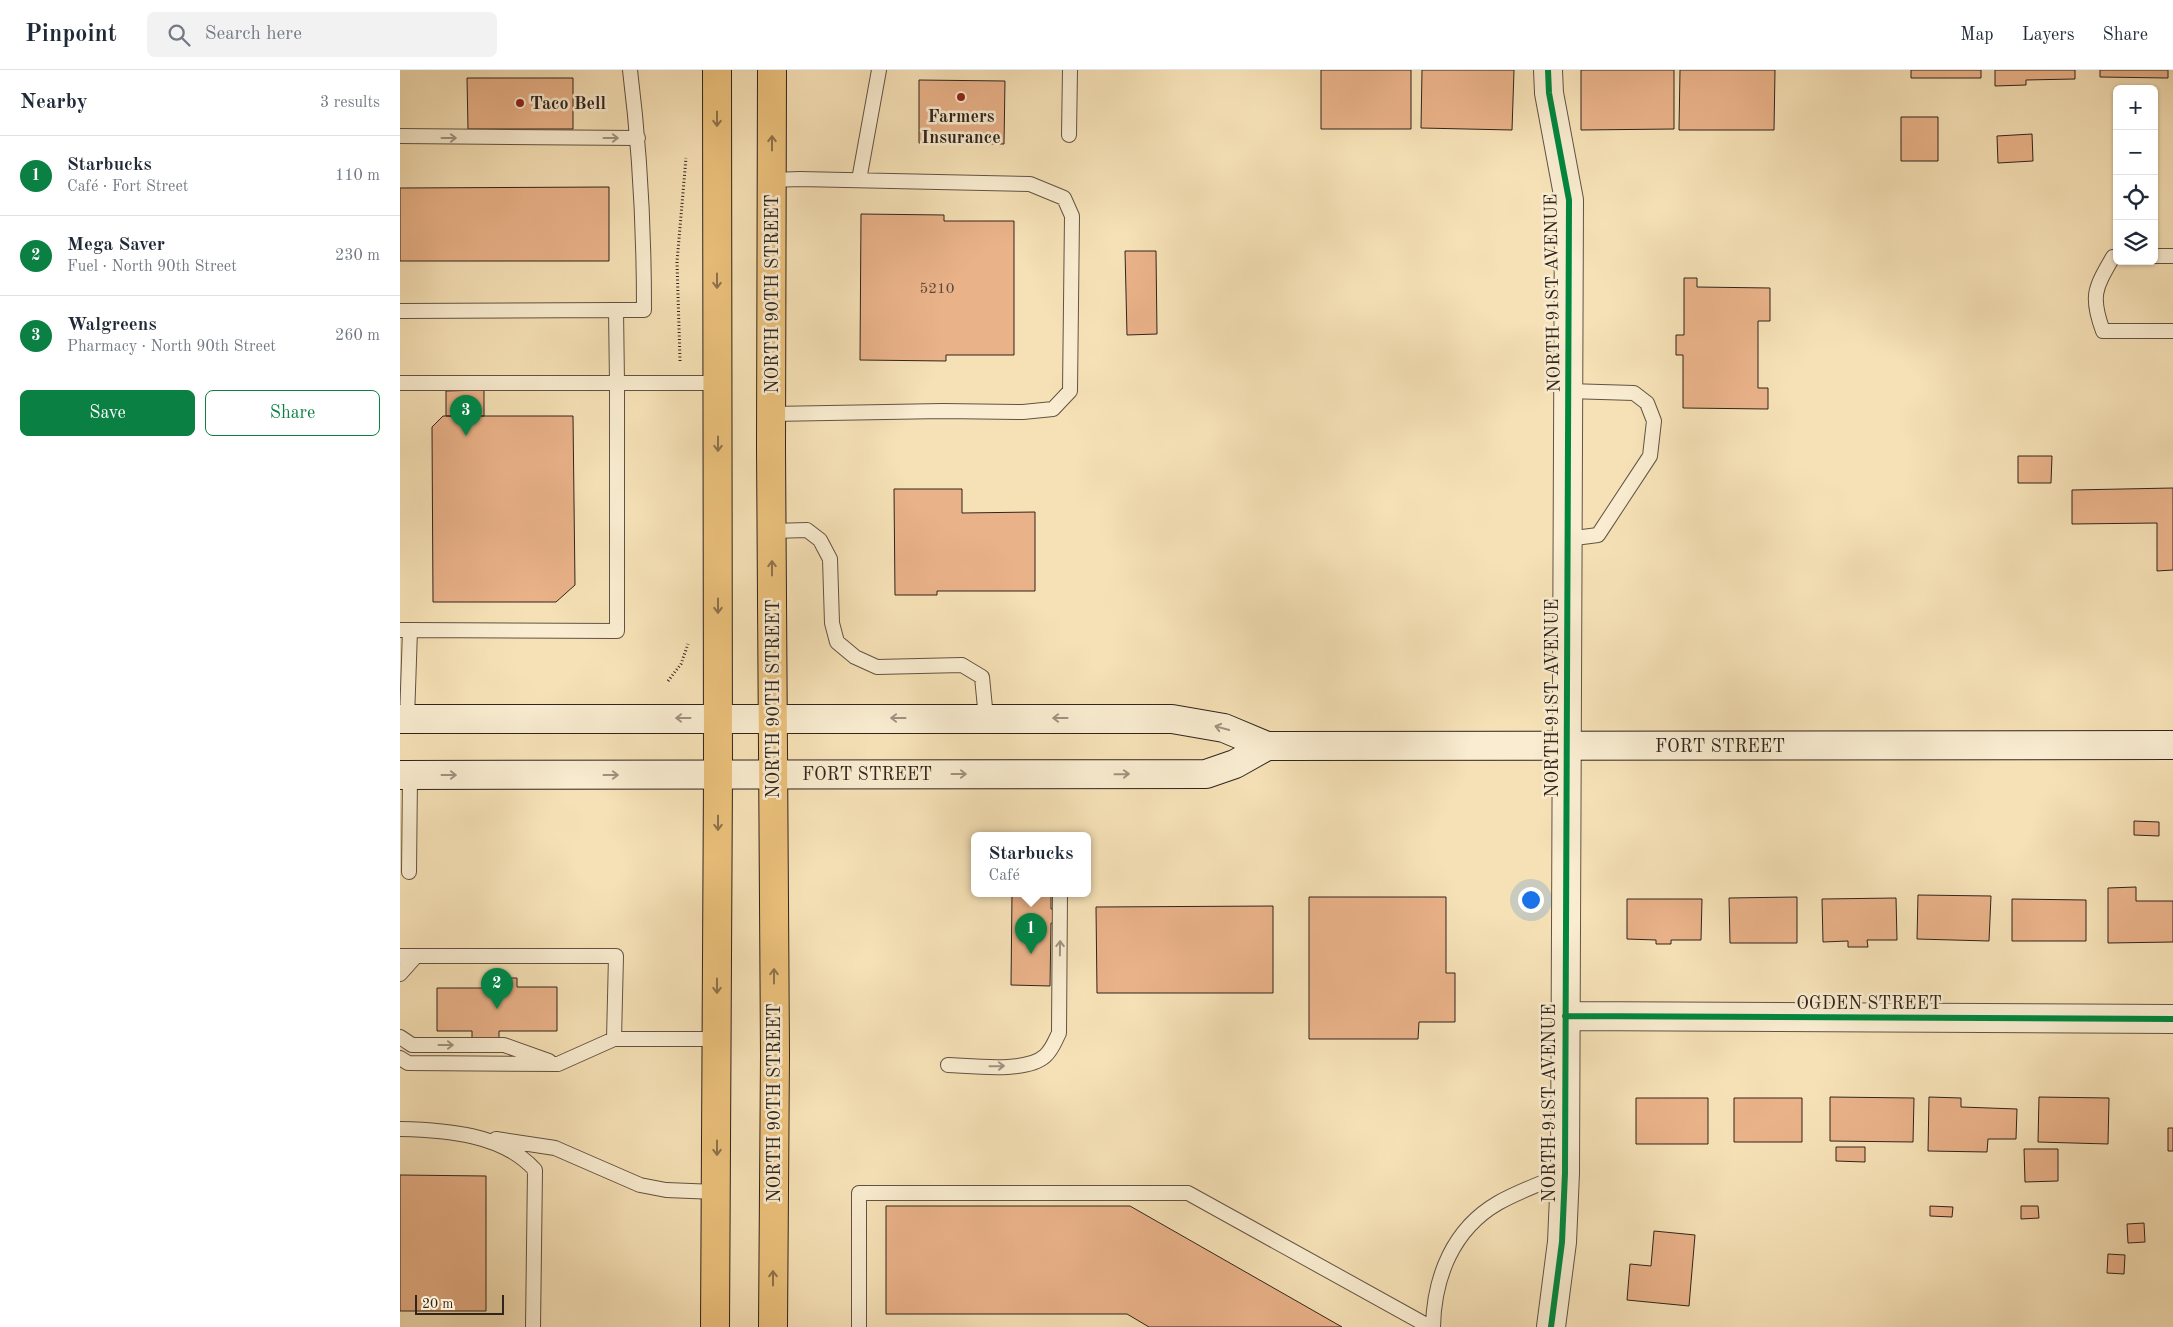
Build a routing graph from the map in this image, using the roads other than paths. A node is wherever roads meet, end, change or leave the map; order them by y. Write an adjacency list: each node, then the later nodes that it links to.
1 (630, 70): 9 (lane)
2 (717, 70): 20 (main road, one-way to 20)
3 (772, 70): 10 (main road, NORTH 90TH STREET, one-way to 3)
4 (880, 70): 11 (lane)
5 (1070, 70): 7 (lane)
6 (1548, 70): 21 (main road, NORTH 91ST AVENUE)
7 (1069, 135)
8 (400, 136): 9 (lane, one-way to 9)
9 (638, 138): 15 (lane)
10 (772, 180): 11 (lane); 22 (main road, NORTH 90TH STREET)
11 (859, 180): 22 (lane)
12 (2158, 256): 13 (lane)
13 (2173, 256)
14 (2113, 259): 17 (lane)
15 (616, 310): 16 (lane); 19 (lane)
16 (400, 311)
17 (2173, 331)
18 (400, 383): 19 (lane)
19 (617, 383): 20 (lane); 25 (lane)
20 (718, 383): 26 (main road, one-way to 26)
21 (1568, 391): 24 (main road, NORTH 91ST AVENUE); 24 (lane)
22 (772, 414): 23 (main road, NORTH 90TH STREET)
23 (772, 531): 27 (main road, NORTH 90TH STREET, one-way to 23); 28 (lane)
24 (1568, 539): 32 (main road, NORTH 91ST AVENUE)
25 (405, 630): 29 (lane)
26 (718, 718): 27 (main road, FORT STREET); 29 (main road, FORT STREET, one-way to 29); 33 (main road)
27 (773, 718): 28 (main road, FORT STREET, one-way to 27); 34 (main road, NORTH 90TH STREET)
28 (986, 718): 31 (main road, FORT STREET, one-way to 28)
29 (403, 719)
30 (2173, 745): 32 (main road, FORT STREET)
31 (1267, 746): 32 (main road, FORT STREET); 34 (main road, FORT STREET, one-way to 31)
32 (1567, 746): 41 (main road, NORTH 91ST AVENUE)
33 (718, 774): 34 (main road, FORT STREET); 35 (main road, FORT STREET, one-way to 33); 45 (main road, one-way to 45)
34 (773, 774): 55 (main road, NORTH 90TH STREET, one-way to 34)
35 (405, 775): 36 (lane)
36 (409, 872)
37 (1060, 897): 48 (lane, one-way to 37)
38 (400, 956): 39 (lane)
39 (416, 956): 40 (lane); 44 (lane)
40 (400, 974)
41 (1565, 1016): 42 (main road, OGDEN STREET); 51 (main road, NORTH 91ST AVENUE)
42 (2173, 1019)
43 (400, 1037): 47 (lane, one-way to 47)
44 (614, 1039): 45 (lane); 47 (lane)
45 (717, 1039): 52 (main road, one-way to 52)
46 (400, 1058): 47 (lane)
47 (558, 1064)
48 (948, 1065)
49 (400, 1129): 50 (lane)
50 (467, 1136): 52 (lane); 53 (lane)
51 (1565, 1173): 57 (lane); 58 (main road, NORTH 91ST AVENUE)
52 (716, 1192): 54 (main road)
53 (532, 1327)
54 (715, 1327)
55 (773, 1327)
56 (859, 1327): 57 (lane)
57 (1431, 1327)
58 (1551, 1327)

